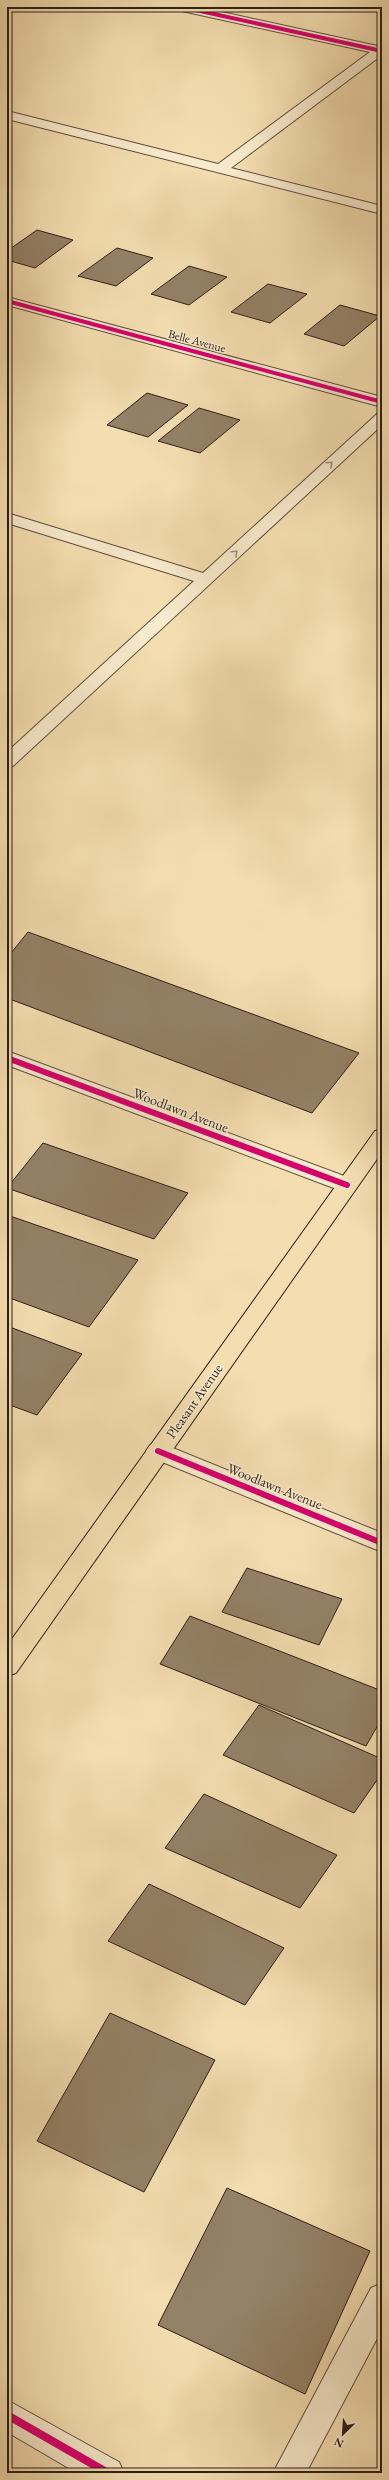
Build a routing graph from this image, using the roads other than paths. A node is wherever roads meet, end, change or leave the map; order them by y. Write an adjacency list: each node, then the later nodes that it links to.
1 (182, 7): 2 (street)
2 (380, 51): 4 (street)
3 (7, 115): 4 (street)
4 (220, 170): 5 (street)
5 (382, 210)
6 (7, 301): 7 (street, Belle Avenue)
7 (382, 402)
8 (382, 416): 10 (street, one-way to 8)
9 (7, 518): 10 (street)
10 (206, 579): 11 (street)
11 (7, 762)
12 (7, 1058): 14 (street, Woodlawn Avenue)
13 (382, 1136): 14 (main road, Pleasant Avenue)
14 (347, 1185): 15 (main road, Pleasant Avenue)
15 (158, 1451): 16 (street, Woodlawn Avenue); 17 (main road, Pleasant Avenue)
16 (382, 1543)
17 (7, 1666)
18 (382, 2298): 21 (street)
19 (7, 2415): 20 (street)
20 (108, 2473)
21 (289, 2473)

